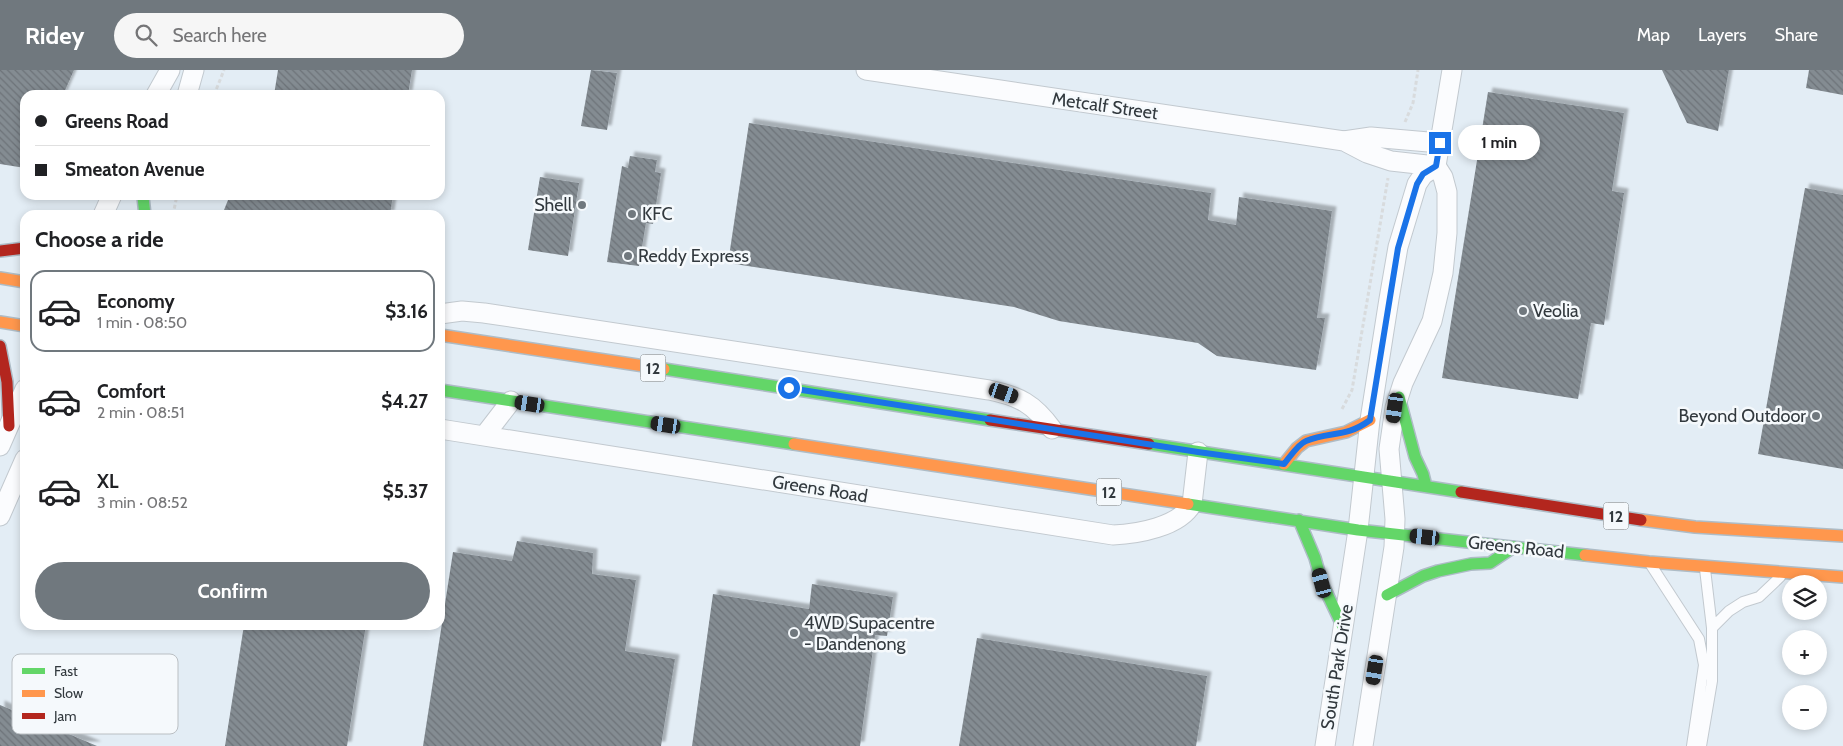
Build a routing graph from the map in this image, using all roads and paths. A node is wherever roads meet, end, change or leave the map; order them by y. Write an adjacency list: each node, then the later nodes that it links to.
1 (170, 70): 6 (street)
2 (194, 70): 7 (street)
3 (224, 70): 8 (path)
4 (866, 70): 9 (street, Metcalf Street)
5 (1452, 70): 10 (street)
6 (159, 90)
7 (188, 90)
8 (216, 90)
9 (1344, 142): 10 (street, Metcalf Street); 11 (street, Metcalf Street)
10 (1440, 143): 11 (street)
11 (1436, 166): 22 (street); 25 (street, South Park Drive)
12 (20, 249): 13 (main road)
13 (0, 251)
14 (0, 278): 15 (main road)
15 (20, 281)
16 (445, 313): 27 (street)
17 (0, 322): 18 (main road)
18 (20, 325)
19 (445, 336): 27 (main road, 12)
20 (0, 346): 26 (main road)
21 (445, 391): 24 (main road, Greens Road / 12)
22 (1399, 397): 35 (street); 36 (main road)
23 (20, 400): 26 (street)
24 (511, 401): 29 (street); 37 (main road, Greens Road / 12)
25 (1370, 420): 32 (main road); 34 (street, South Park Drive)
26 (8, 426): 30 (street)
27 (1052, 429): 31 (main road, 12)
28 (445, 430): 29 (street, Greens Road)
29 (484, 436): 37 (street, Greens Road)
30 (0, 446)
31 (1198, 452): 32 (main road, 12); 37 (street)
32 (1284, 464): 34 (main road, 12)
33 (20, 470): 38 (street)
34 (1363, 476): 35 (main road, 12); 40 (street, South Park Drive)
35 (1391, 481): 36 (main road, 12); 41 (street)
36 (1426, 486): 42 (main road, 12)
37 (1192, 504): 39 (main road, Greens Road / 12)
38 (0, 516)
39 (1299, 520): 40 (main road, Greens Road / 12); 49 (main road)
40 (1358, 530): 41 (main road, Greens Road / 12); 49 (street, South Park Drive)
41 (1394, 534): 43 (main road, Greens Road / 12); 48 (street)
42 (1843, 536)
43 (1514, 547): 44 (main road, Greens Road / 12); 48 (main road)
44 (1649, 562): 45 (main road, Greens Road / 12); 53 (lane)
45 (1705, 568): 46 (main road, Greens Road / 12); 50 (lane)
46 (1785, 573): 47 (main road, Greens Road / 12); 50 (lane)
47 (1843, 577)
48 (1387, 595): 52 (street)
49 (1343, 627): 51 (street, South Park Drive)
50 (1712, 628): 54 (lane)
51 (1324, 746)
52 (1363, 746)
53 (1692, 746)
54 (1701, 746)

